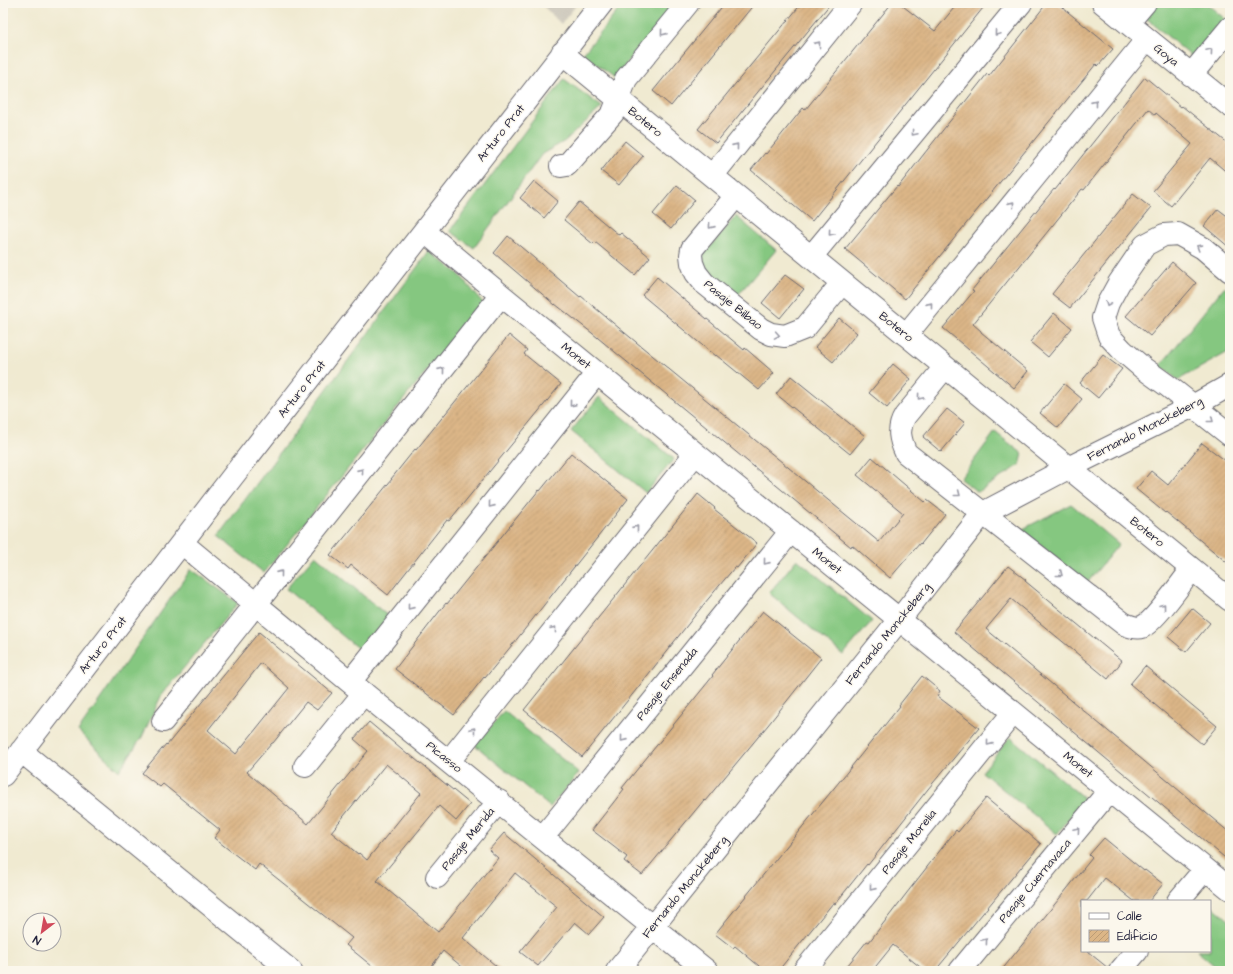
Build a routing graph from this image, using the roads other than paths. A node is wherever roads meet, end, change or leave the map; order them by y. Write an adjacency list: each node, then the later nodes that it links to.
1 (602, 3): 10 (street, Arturo Prat)
2 (688, 3): 12 (street, one-way to 12)
3 (851, 3): 15 (street, one-way to 3)
4 (1021, 3): 18 (street, one-way to 18)
5 (1103, 3): 7 (street, Goya)
6 (1145, 3): 7 (street)
7 (1128, 24): 9 (street, Goya)
8 (1230, 28): 11 (street, one-way to 8)
9 (1147, 39): 11 (street, Goya); 22 (street, one-way to 9)
10 (562, 53): 12 (street, Botero); 17 (street, Arturo Prat)
11 (1191, 75): 13 (street, Goya)
12 (619, 100): 14 (street); 15 (street, Botero)
13 (1230, 106)
14 (561, 166)
15 (712, 176): 16 (street, Botero)
16 (736, 196): 18 (street, Botero); 20 (street, Pasaje Bilbao, one-way to 20)
17 (424, 231): 21 (street, Monet); 32 (street, Arturo Prat)
18 (810, 257): 20 (street, Botero)
19 (1230, 270): 26 (street, one-way to 26)
20 (842, 283): 22 (street, Botero)
21 (501, 295): 24 (street, Monet); 35 (street, one-way to 21)
22 (906, 335): 23 (street, Botero)
23 (945, 367): 29 (street, Botero); 30 (street, one-way to 30)
24 (597, 373): 28 (street, Monet); 37 (street, one-way to 37)
25 (1230, 385): 26 (street, Fernando Monckeberg)
26 (1193, 406): 27 (street, one-way to 27); 29 (street, Fernando Monckeberg)
27 (1230, 435)
28 (695, 454): 31 (street, Monet); 41 (street, one-way to 28)
29 (1068, 468): 30 (street, Fernando Monckeberg); 33 (street, Botero)
30 (982, 514): 33 (street, one-way to 33); 36 (street, Fernando Monckeberg)
31 (791, 531): 36 (street, Monet); 46 (street, Pasaje Ensenada, one-way to 46)
32 (182, 543): 35 (street, Picasso); 40 (street, Arturo Prat)
33 (1192, 569): 34 (street, Botero)
34 (1230, 600)
35 (255, 603): 37 (street, Picasso); 39 (street)
36 (900, 620): 38 (street, Monet); 51 (street, Fernando Monckeberg)
37 (357, 687): 41 (street, Picasso); 42 (street)
38 (1013, 713): 44 (street, Monet); 56 (street, Pasaje Morelia, one-way to 56)
39 (163, 720)
40 (21, 751): 43 (street, Arturo Prat); 53 (street)
41 (449, 761): 45 (street, Picasso)
42 (305, 766)
43 (3, 775)
44 (1109, 791): 47 (street, Monet); 57 (street, Pasaje Cuernavaca, one-way to 44)
45 (499, 801): 46 (street, Picasso); 48 (street, Pasaje Merida)
46 (543, 837): 51 (street, Picasso)
47 (1205, 869): 49 (street, Monet); 50 (street)
48 (437, 877)
49 (1230, 889)
50 (1179, 900)
51 (652, 927): 54 (street, Fernando Monckeberg); 55 (street, Picasso)
52 (1136, 952): 58 (street)
53 (291, 971)
54 (617, 971)
55 (707, 971)
56 (804, 971)
57 (960, 971)
58 (1120, 971)

